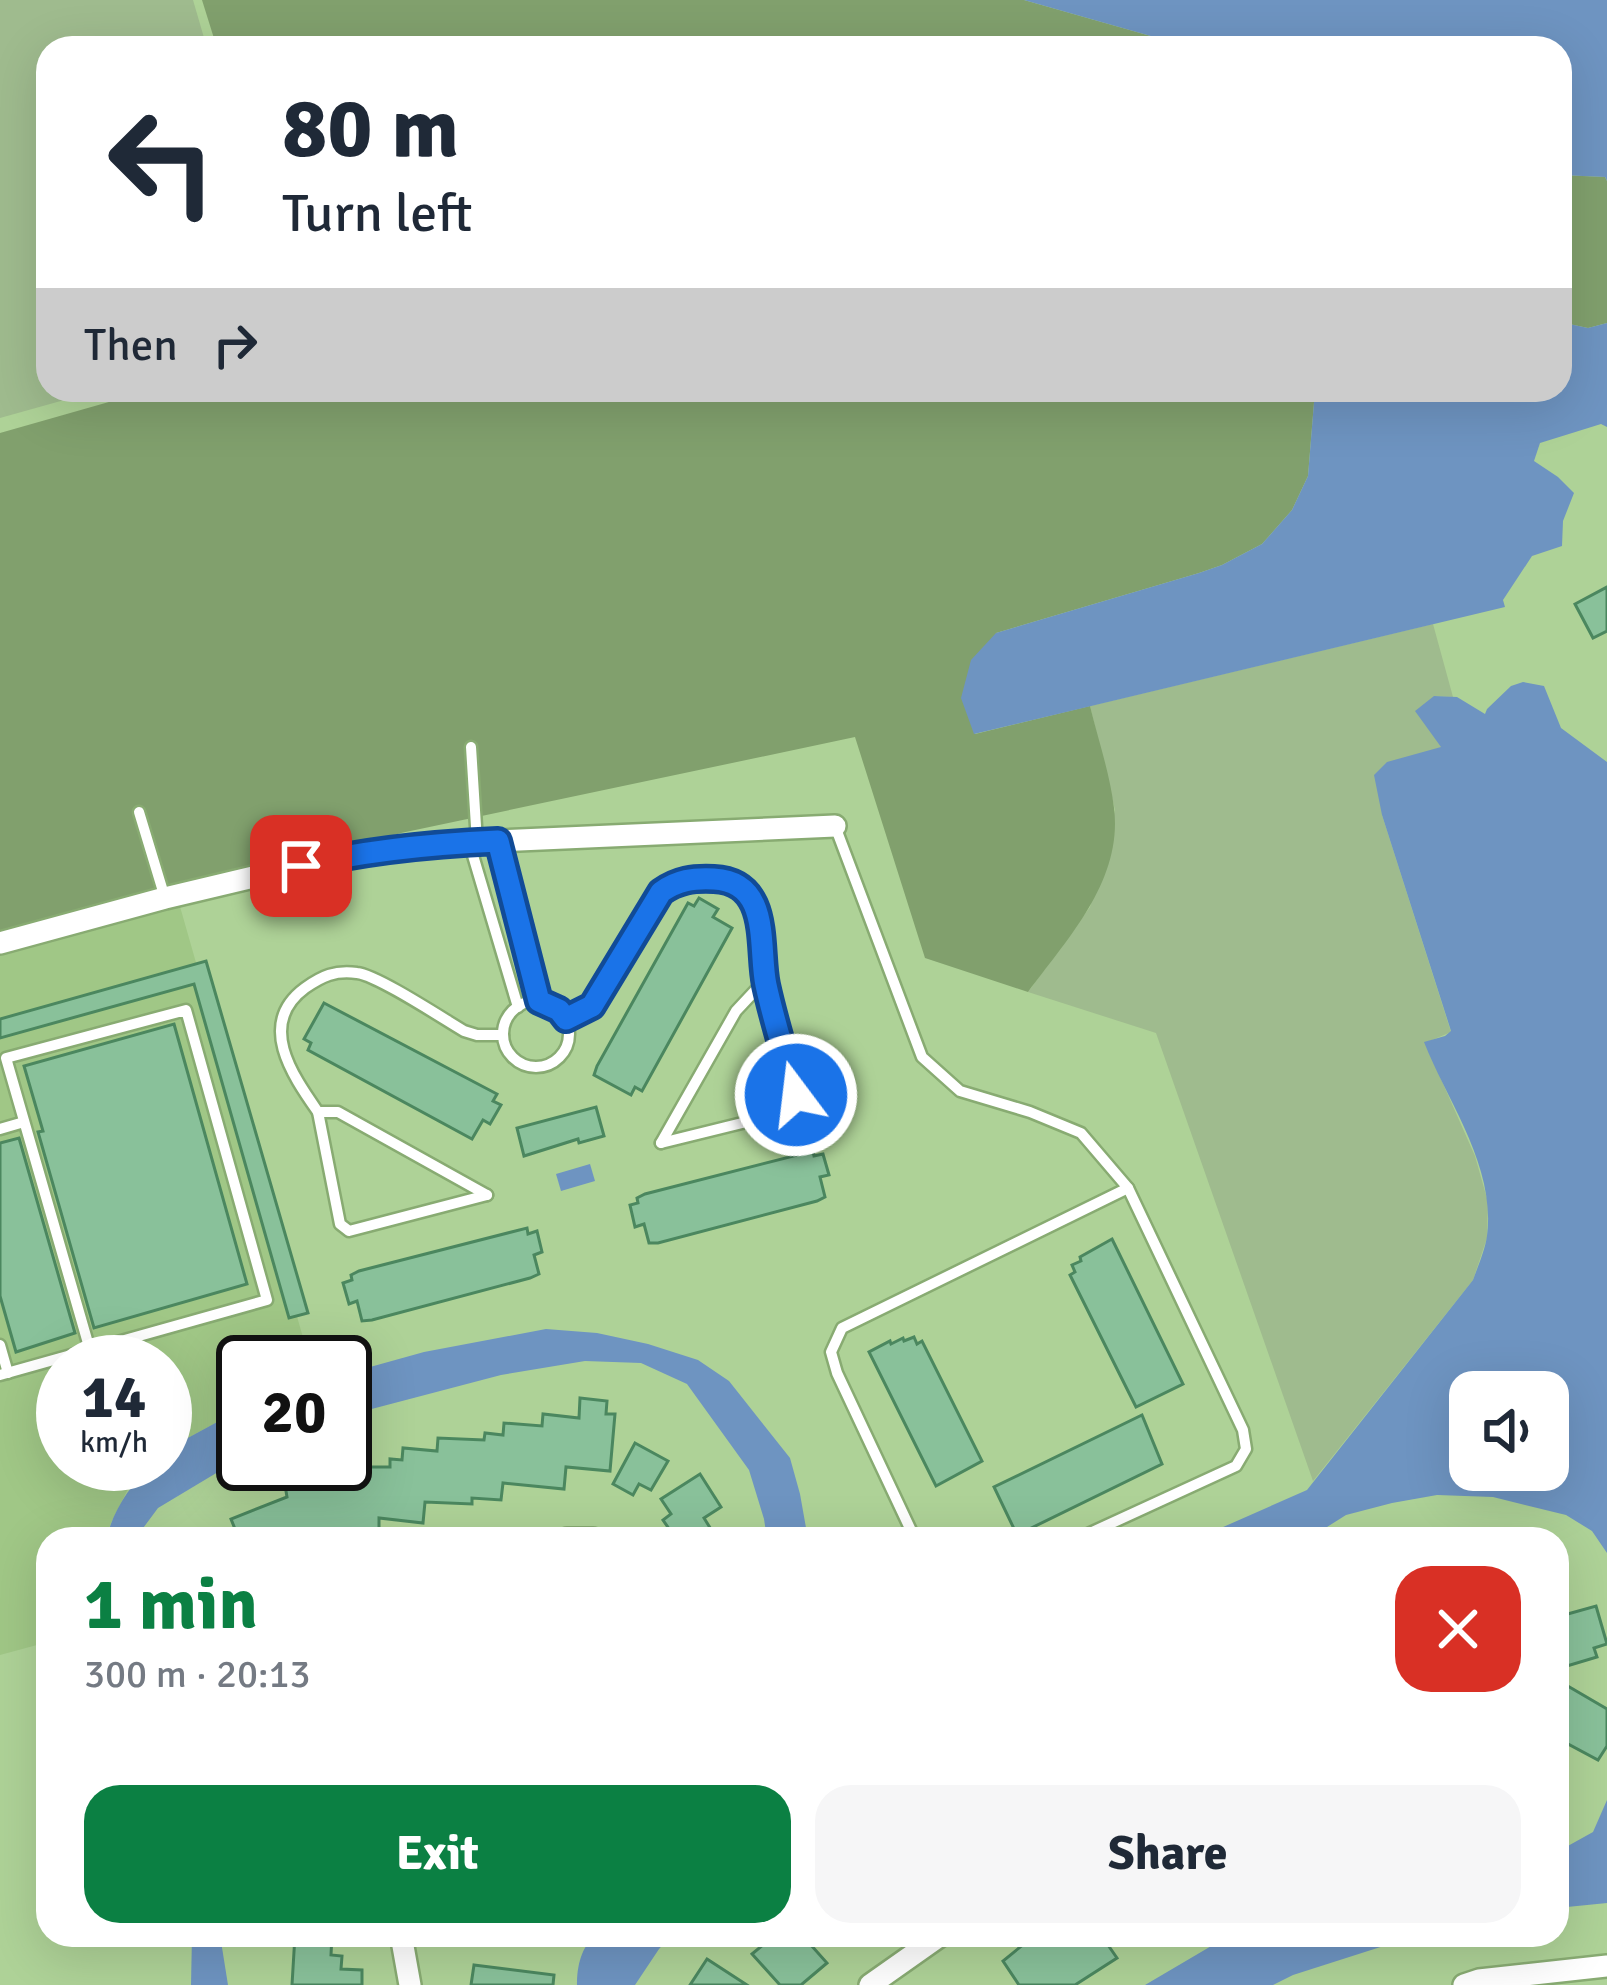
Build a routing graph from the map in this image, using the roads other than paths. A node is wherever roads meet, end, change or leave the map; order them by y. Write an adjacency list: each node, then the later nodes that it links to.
1 (471, 747): 4 (lane)
2 (139, 812): 5 (lane)
3 (835, 826): 4 (street); 15 (lane)
4 (481, 842): 5 (street); 8 (lane); 9 (lane)
5 (165, 898): 6 (street)
6 (0, 943)
7 (765, 980): 7 (lane); 10 (lane)
8 (539, 1001): 9 (lane); 10 (lane)
9 (518, 1007): 11 (lane)
10 (566, 1019): 11 (lane)
11 (503, 1035): 12 (lane)
12 (318, 1112): 12 (lane)
13 (24, 1122): 14 (lane); 16 (lane); 17 (lane)
14 (0, 1129)
15 (1128, 1188): 21 (lane); 22 (lane)
16 (85, 1335)
17 (142, 1335)
18 (0, 1345): 20 (lane)
19 (36, 1365): 20 (lane)
20 (4, 1374)
21 (909, 1527)
22 (1103, 1527)
23 (403, 1947): 26 (street)
24 (924, 1947): 27 (street)
25 (1607, 1966): 28 (street)
26 (410, 1985)
27 (870, 1985)
28 (1464, 1985)

